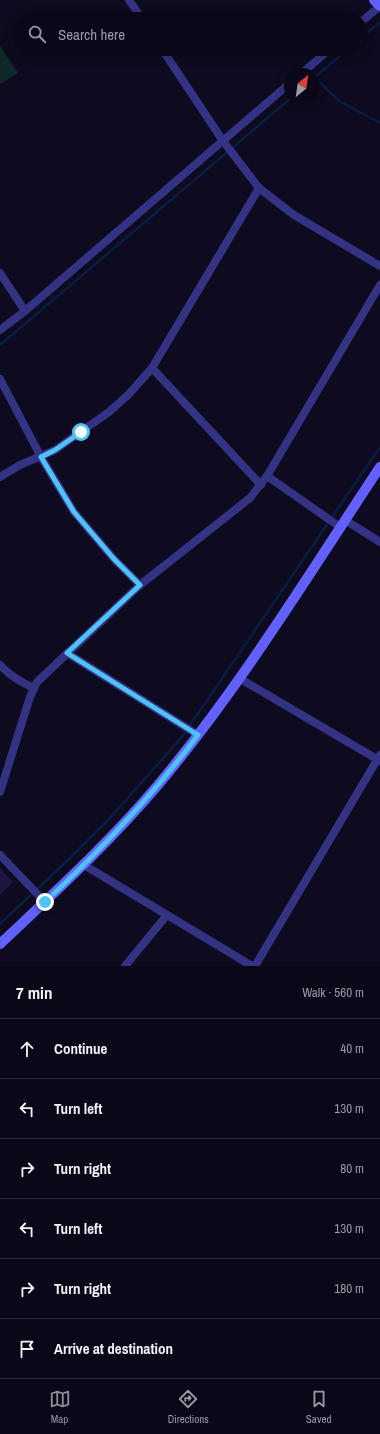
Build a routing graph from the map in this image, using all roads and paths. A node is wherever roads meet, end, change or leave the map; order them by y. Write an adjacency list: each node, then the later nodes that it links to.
1 (129, 0): 4 (street)
2 (374, 0): 3 (street)
3 (380, 6): 5 (street)
4 (137, 12)
5 (368, 16)
6 (167, 56): 10 (street)
7 (322, 56): 8 (street)
8 (308, 68)
9 (284, 88): 10 (street)
10 (224, 142): 11 (street); 15 (street)
11 (259, 188): 12 (street); 17 (street)
12 (380, 266)
13 (0, 273): 15 (street)
14 (380, 285): 21 (street)
15 (25, 311): 16 (street)
16 (0, 330)
17 (152, 368): 19 (street); 23 (street)
18 (0, 379): 19 (street)
19 (41, 457): 22 (street); 26 (street)
20 (380, 467): 24 (street)
21 (267, 476): 23 (street); 24 (street)
22 (0, 477)
23 (261, 485): 26 (street)
24 (342, 524): 25 (street); 29 (street)
25 (380, 542)
26 (140, 585): 27 (street)
27 (67, 653): 30 (street); 31 (street)
28 (0, 665): 30 (street)
29 (239, 678): 31 (street); 32 (street)
30 (34, 688): 33 (street)
31 (194, 732): 35 (street)
32 (379, 758): 40 (street)
33 (0, 792)
34 (0, 855): 36 (street)
35 (84, 865): 36 (street); 37 (street)
36 (45, 902): 38 (street)
37 (167, 915): 39 (street); 40 (street)
38 (0, 944)
39 (124, 966)
40 (253, 966)

